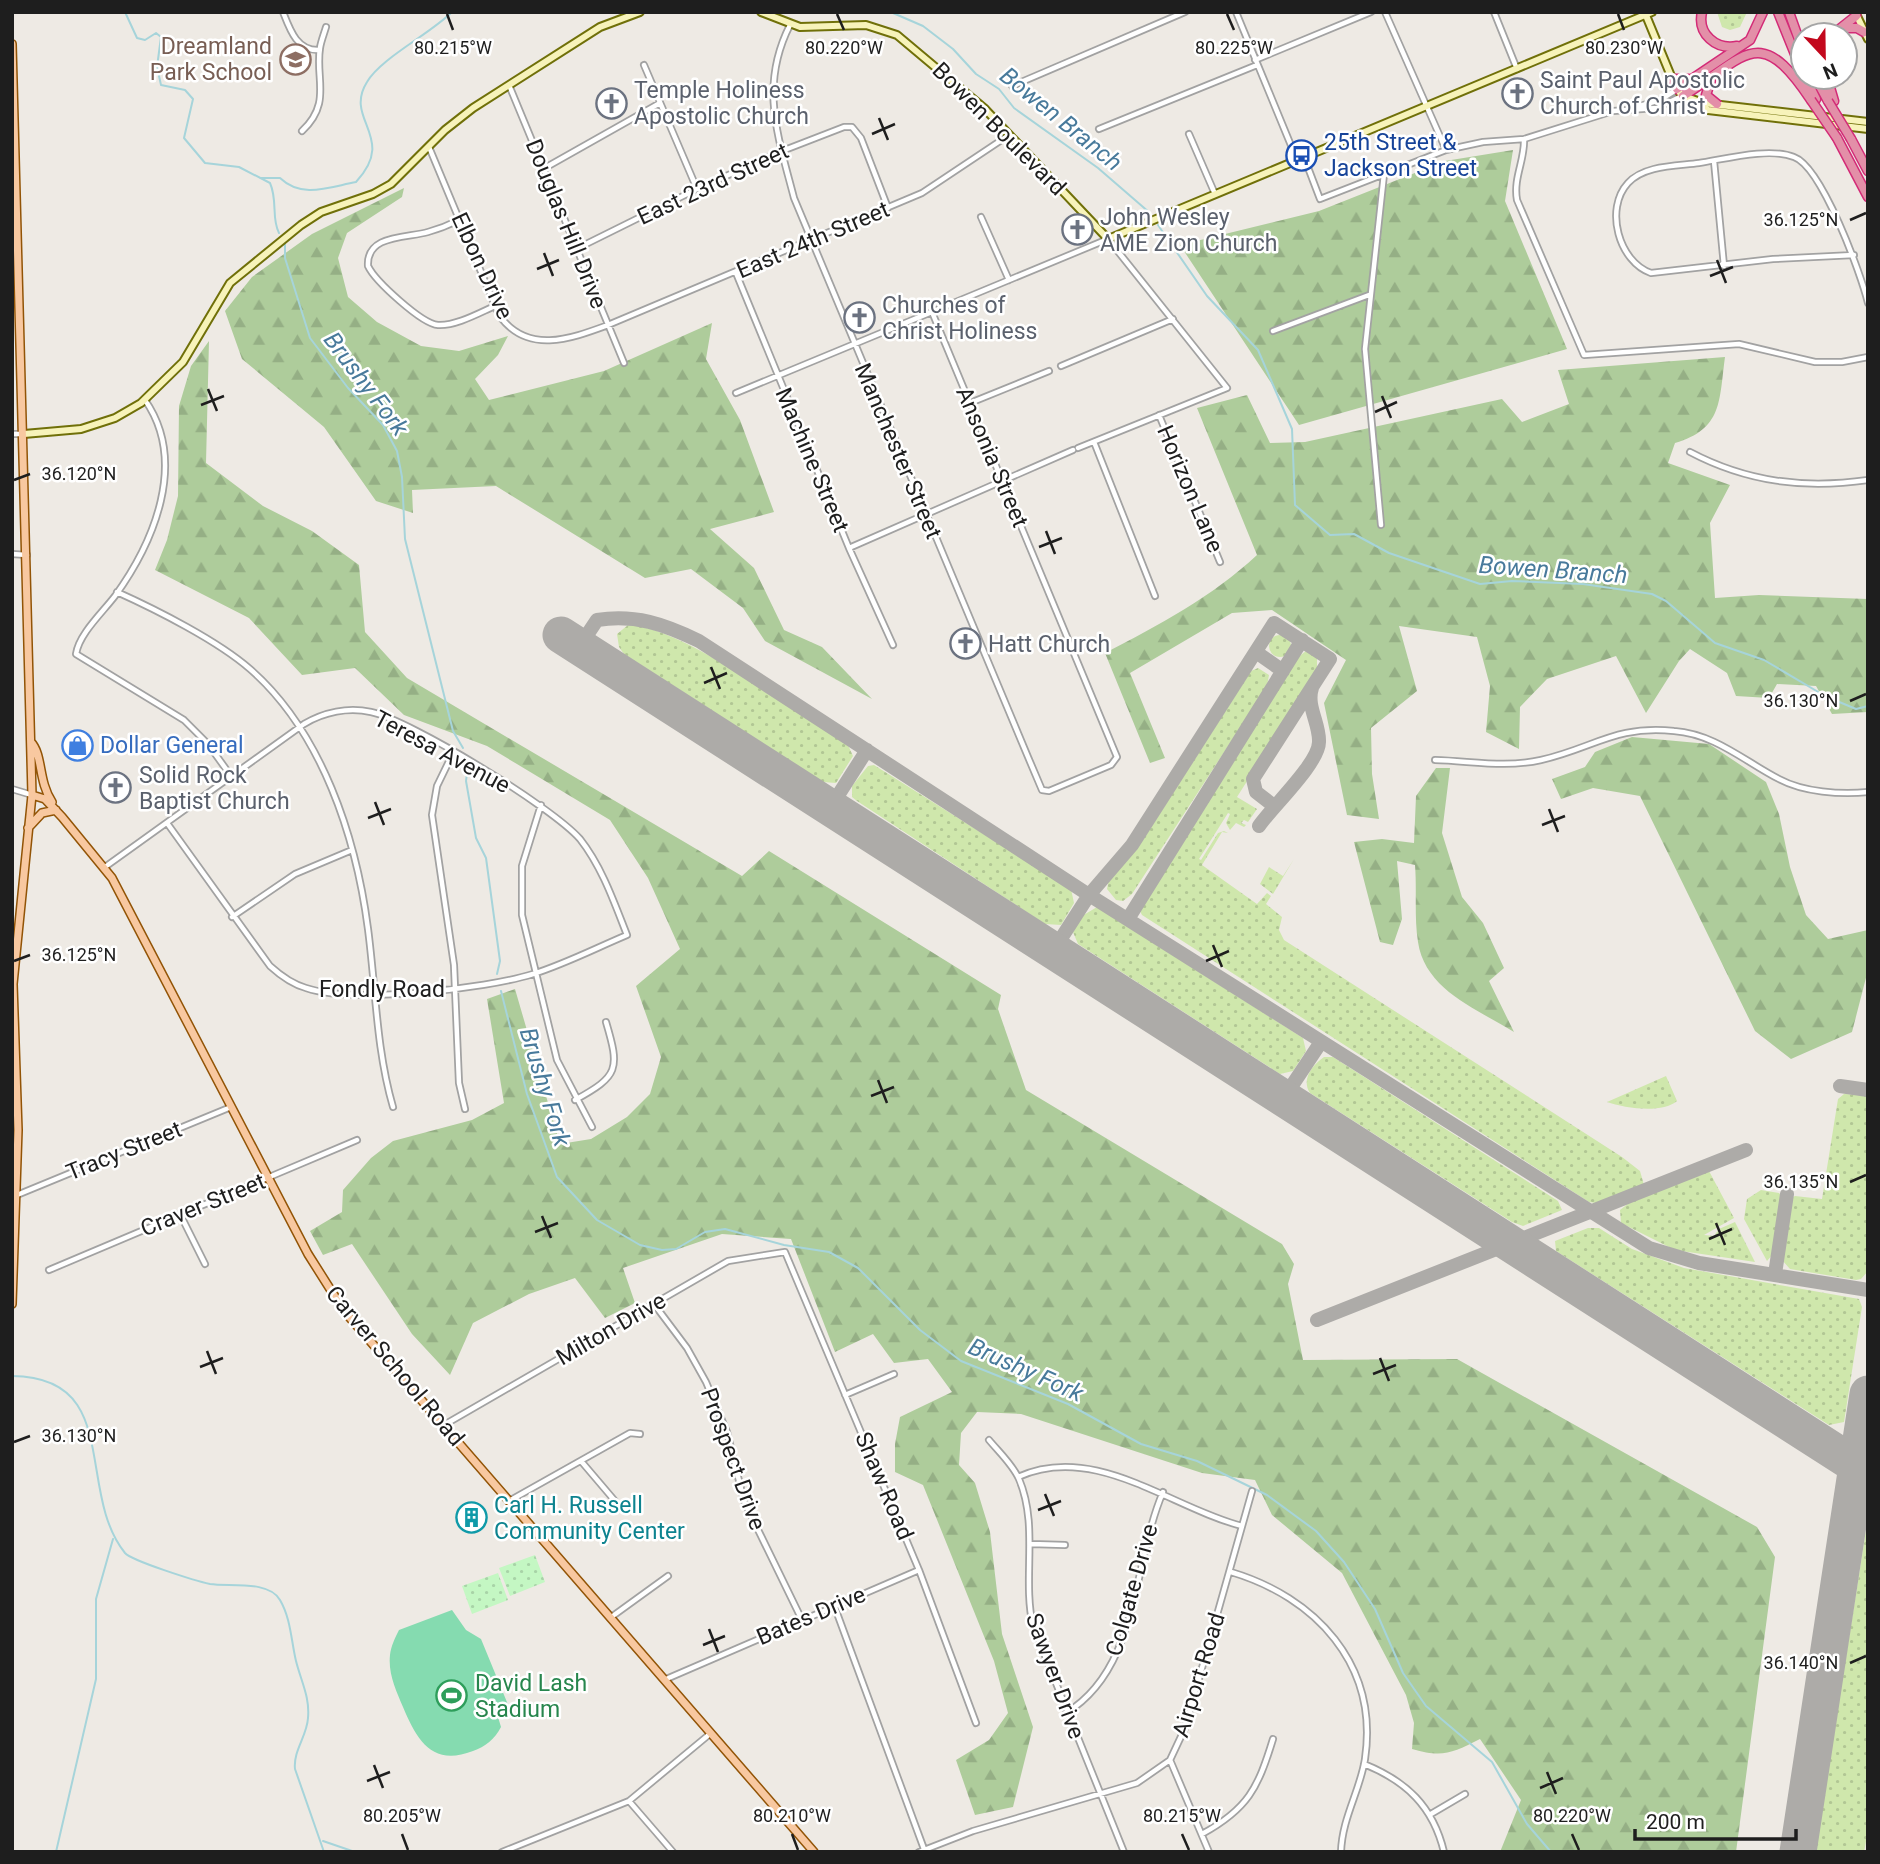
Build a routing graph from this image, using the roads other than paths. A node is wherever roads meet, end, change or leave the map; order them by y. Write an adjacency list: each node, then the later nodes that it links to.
1 (284, 12): 21 (street)
2 (640, 12): 13 (street)
3 (761, 12): 15 (street, Bowen Boulevard)
4 (1185, 12): 29 (street)
5 (1236, 12): 22 (street)
6 (1371, 12): 22 (street)
7 (1385, 12): 38 (street)
8 (1494, 12): 24 (street)
9 (1702, 12): 20 (highway)
10 (1763, 12): 20 (highway)
11 (1778, 12): 18 (highway)
12 (1647, 13): 24 (street); 27 (street)
13 (625, 14): 28 (street)
14 (1856, 14): 17 (street)
15 (790, 25): 45 (street, Bowen Boulevard); 48 (street, Manchester Street)
16 (326, 27): 21 (street)
17 (1866, 35)
18 (1789, 39)
19 (12, 44): 66 (main road)
20 (1743, 45): 25 (highway)
21 (319, 50): 43 (street)
22 (1256, 62): 41 (street); 50 (street)
23 (645, 65): 36 (street)
24 (1517, 69): 38 (street)
25 (1698, 75): 27 (highway); 33 (highway)
26 (1712, 78): 33 (highway); 34 (highway); 37 (highway)
27 (1672, 79): 33 (street)
28 (509, 85): 47 (street); 52 (street, Douglas Hill Drive)
29 (1012, 86)
30 (1810, 91): 34 (highway)
31 (1824, 91): 35 (highway)
32 (1829, 91): 35 (highway)
33 (1680, 92): 37 (street); 39 (street); 39 (street); 42 (street)
34 (1813, 99): 57 (highway, bridge)
35 (1830, 101): 53 (highway, bridge)
36 (660, 103): 52 (street); 55 (street)
37 (1717, 104): 40 (street)
38 (1426, 106): 49 (street); 50 (street)
39 (1626, 110): 46 (street)
40 (1868, 122)
41 (1099, 129)
42 (1868, 129)
43 (302, 131)
44 (1189, 134): 56 (street)
45 (1009, 135): 58 (street, East 24th Street); 61 (street, Bowen Boulevard)
46 (1524, 139): 49 (street); 77 (street)
47 (429, 147): 60 (street, Elbon Drive); 83 (street)
48 (782, 150): 55 (street, East 23rd Street); 58 (street, East 23rd Street); 62 (street, Manchester Street)
49 (1447, 150): 54 (street)
50 (1301, 159): 54 (street); 56 (street)
51 (1714, 160): 64 (street); 65 (street); 65 (street)
52 (543, 169): 63 (street, Douglas Hill Drive)
53 (1868, 172)
54 (1384, 174): 69 (street)
55 (697, 189): 63 (street, East 23rd Street)
56 (1215, 194): 61 (street)
57 (1868, 197)
58 (888, 208): 62 (street, East 24th Street)
59 (982, 217): 68 (street)
60 (459, 220): 71 (street, Elbon Drive); 71 (street)
61 (1108, 239): 68 (street); 73 (street)
62 (811, 241): 67 (street, East 24th Street); 76 (street, Manchester Street)
63 (576, 249): 74 (street, Douglas Hill Drive)
64 (1854, 255): 65 (street); 70 (street)
65 (1724, 266)
66 (16, 267): 87 (main road)
67 (736, 273): 74 (street, East 24th Street); 81 (street, Machine Street)
68 (1009, 280): 72 (street)
69 (1369, 295): 75 (street); 93 (street)
70 (1868, 303)
71 (495, 306): 74 (street, Elbon Drive)
72 (932, 312): 76 (street); 84 (street, Ansonia Street)
73 (1173, 319): 79 (street); 85 (street)
74 (608, 325): 78 (street, Douglas Hill Drive)
75 (1273, 331)
76 (854, 344): 81 (street); 92 (street, Manchester Street)
77 (1868, 357)
78 (624, 363)
79 (1061, 366)
80 (1049, 371): 84 (street)
81 (777, 376): 82 (street); 94 (street, Machine Street)
82 (736, 393)
83 (145, 400): 87 (street); 98 (street)
84 (970, 403): 91 (street, Ansonia Street)
85 (1159, 415): 88 (street); 97 (street, Horizon Lane)
86 (12, 434): 87 (street)
87 (24, 434): 96 (main road)
88 (1094, 442): 91 (street); 99 (street)
89 (1690, 452): 90 (street)
90 (1868, 480)
91 (1003, 482): 92 (street); 107 (street, Ansonia Street)
92 (925, 515): 94 (street); 107 (street, Manchester Street)
93 (1381, 525)
94 (849, 548): 100 (street, Machine Street)
95 (12, 554): 96 (street)
96 (27, 555): 102 (main road)
97 (1220, 562)
98 (117, 592): 101 (street); 105 (street)
99 (1156, 596)
100 (893, 645)
101 (300, 726): 103 (street, Teresa Avenue); 105 (street, Teresa Avenue); 114 (street)
102 (31, 741): 109 (main road); 111 (main road)
103 (453, 753): 110 (street, Teresa Avenue); 119 (street)
104 (1435, 760): 108 (street)
105 (231, 776): 112 (street, Teresa Avenue)
106 (12, 789): 109 (street)
107 (1042, 790)
108 (1868, 792)
109 (32, 795): 111 (main road, Carver School Road); 113 (main road)
110 (541, 805): 117 (street, Teresa Avenue); 118 (street)
111 (56, 810): 113 (main road); 115 (main road, Carver School Road)
112 (167, 823): 115 (street, Teresa Avenue); 116 (street, Fondly Road)
113 (27, 828): 122 (main road)
114 (352, 850): 116 (street); 120 (street)
115 (105, 867): 124 (main road, Carver School Road)
116 (232, 917): 120 (street, Fondly Road)
117 (627, 935): 118 (street, Fondly Road)
118 (535, 974): 119 (street, Fondly Road); 123 (street)
119 (457, 989): 120 (street, Fondly Road); 126 (street)
120 (373, 993): 125 (street)
121 (606, 1022): 123 (street)
122 (14, 1071): 130 (main road)
123 (575, 1100): 127 (street)
124 (232, 1107): 129 (main road, Carver School Road); 130 (street, Tracy Street)
125 (393, 1107)
126 (465, 1109)
127 (592, 1127)
128 (357, 1140): 129 (street, Craver Street)
129 (268, 1178): 131 (street, Craver Street); 139 (main road, Carver School Road)
130 (17, 1195): 135 (main road)
131 (180, 1214): 133 (street); 134 (street, Craver Street)
132 (785, 1252): 136 (street, Milton Drive); 138 (street, Shaw Road)
133 (205, 1264)
134 (49, 1270)
135 (12, 1304)
136 (653, 1304): 139 (street, Milton Drive); 156 (street, Prospect Drive)
137 (894, 1374): 138 (street)
138 (845, 1395): 151 (street, Shaw Road)
139 (443, 1425): 146 (main road, Carver School Road)
140 (640, 1434): 142 (street)
141 (989, 1440): 143 (street, Sawyer Drive)
142 (581, 1461): 146 (street); 147 (street)
143 (1018, 1476): 145 (street); 149 (street, Sawyer Drive)
144 (1252, 1491): 148 (street, Airport Road)
145 (1163, 1492): 148 (street); 158 (street, Colgate Drive)
146 (509, 1501): 155 (main road, Carver School Road)
147 (615, 1501)
148 (1242, 1526): 152 (street, Airport Road)
149 (1030, 1544): 150 (street); 158 (street, Sawyer Drive)
150 (1065, 1545)
151 (919, 1570): 154 (street, Bates Drive); 159 (street, Shaw Road)
152 (1231, 1572): 162 (street, Airport Road); 163 (street)
153 (668, 1576): 155 (street)
154 (834, 1605): 156 (street, Bates Drive); 169 (street)
155 (610, 1618): 157 (main road, Carver School Road)
156 (802, 1619): 157 (street, Bates Drive)
157 (664, 1680): 160 (main road, Carver School Road)
158 (1066, 1713): 164 (street, Sawyer Drive)
159 (976, 1723)
160 (710, 1733): 166 (street); 172 (main road, Carver School Road)
161 (1273, 1739): 168 (street)
162 (1170, 1760): 164 (street, Airport Road); 168 (street)
163 (1364, 1764): 167 (street); 175 (street)
164 (1102, 1794): 169 (street, Airport Road); 173 (street, Sawyer Drive)
165 (1465, 1794): 167 (street)
166 (629, 1801): 170 (street); 171 (street)
167 (1431, 1814): 176 (street)
168 (1202, 1835): 174 (street)
169 (922, 1851)
170 (502, 1852)
171 (673, 1852)
172 (814, 1852)
173 (1124, 1852)
174 (1209, 1852)
175 (1341, 1852)
176 (1444, 1852)

